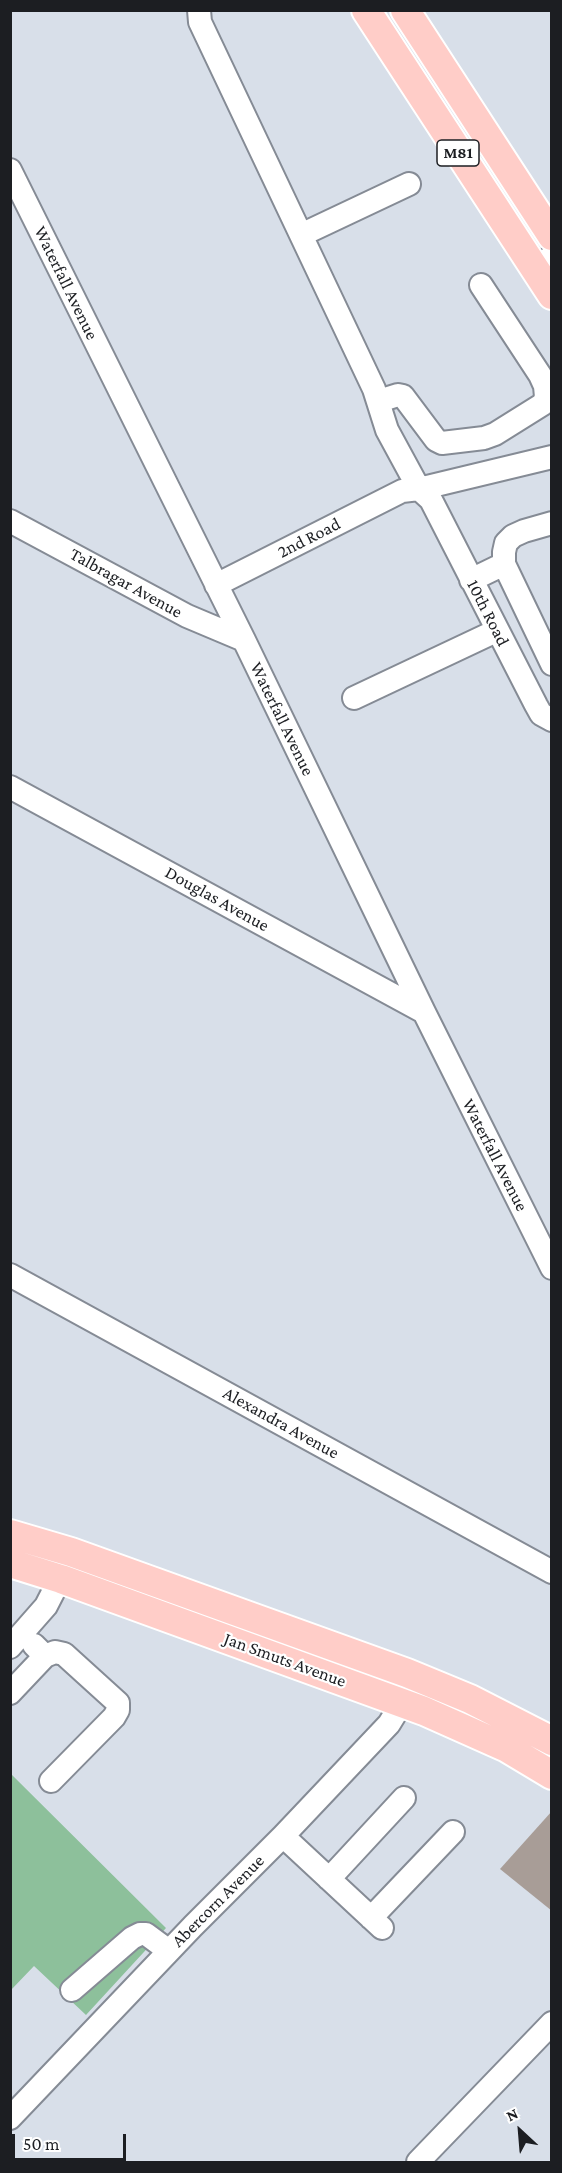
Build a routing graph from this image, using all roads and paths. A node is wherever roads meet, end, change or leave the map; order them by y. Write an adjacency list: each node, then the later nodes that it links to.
1 (199, 10): 6 (street, 10th Road)
2 (366, 10): 8 (main road, M81)
3 (405, 10): 7 (main road, M81)
4 (10, 170): 19 (street, Waterfall Avenue)
5 (409, 184): 6 (street)
6 (301, 236): 11 (street, 10th Road)
7 (552, 236)
8 (543, 263): 10 (main road, M81)
9 (481, 285): 11 (street)
10 (552, 295)
11 (378, 395): 14 (street, 10th Road)
12 (552, 446): 14 (street, 2nd Road)
13 (552, 457): 14 (street, 2nd Road)
14 (420, 487): 18 (street, 10th Road); 19 (street, 2nd Road)
15 (10, 520): 21 (street, Talbragar Avenue)
16 (552, 523): 17 (street)
17 (504, 564): 18 (street); 22 (street)
18 (471, 580): 20 (street, 10th Road)
19 (216, 585): 21 (street, Waterfall Avenue)
20 (496, 630): 23 (street); 24 (street, 10th Road)
21 (244, 640): 26 (street, Waterfall Avenue)
22 (552, 664)
23 (354, 698)
24 (552, 720)
25 (10, 787): 26 (street, Douglas Avenue)
26 (424, 1012): 27 (street, Waterfall Avenue)
27 (552, 1268)
28 (10, 1275): 32 (street, Alexandra Avenue)
29 (10, 1534): 30 (main road, Jan Smuts Avenue)
30 (71, 1552): 33 (street); 36 (main road, Jan Smuts Avenue)
31 (10, 1563): 33 (main road, Jan Smuts Avenue)
32 (552, 1572)
33 (62, 1579): 34 (street); 38 (main road, Jan Smuts Avenue)
34 (16, 1641): 35 (street)
35 (45, 1656): 37 (street); 41 (street)
36 (407, 1673): 38 (street, Abercorn Avenue); 39 (main road, Jan Smuts Avenue)
37 (10, 1693)
38 (400, 1701): 40 (main road, Jan Smuts Avenue); 44 (street, Abercorn Avenue)
39 (552, 1741)
40 (552, 1774)
41 (51, 1782)
42 (404, 1798): 45 (street)
43 (453, 1832): 45 (street)
44 (283, 1836): 45 (street); 46 (street, Abercorn Avenue)
45 (329, 1879)
46 (169, 1951): 47 (street); 49 (street, Abercorn Avenue)
47 (72, 1990)
48 (552, 2023): 50 (street)
49 (10, 2118)
50 (418, 2163)

